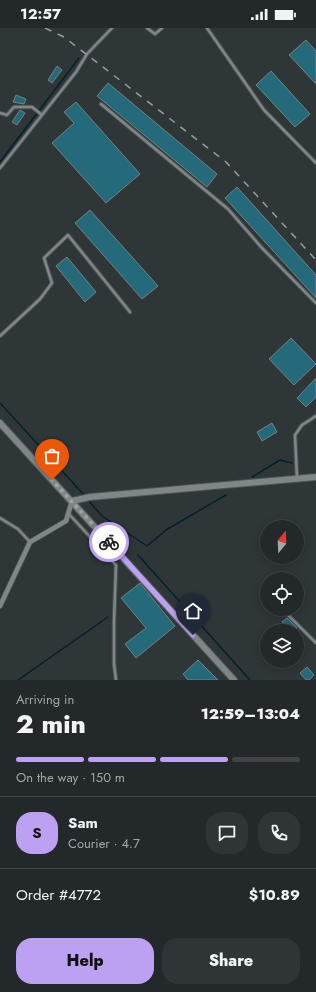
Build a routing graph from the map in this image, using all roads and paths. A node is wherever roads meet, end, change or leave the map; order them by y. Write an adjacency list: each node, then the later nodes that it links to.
1 (112, 28): 7 (lane)
2 (147, 28): 3 (lane)
3 (162, 28)
4 (207, 28): 8 (lane)
5 (101, 104): 10 (lane)
6 (0, 113): 7 (lane)
7 (41, 114): 9 (lane)
8 (316, 163)
9 (0, 168)
10 (316, 303)
11 (130, 312): 12 (lane)
12 (0, 336)
13 (316, 416): 16 (lane)
14 (0, 423): 17 (main road)
15 (316, 477): 16 (main road)
16 (298, 479): 17 (main road)
17 (72, 501): 18 (street); 25 (main road)
18 (68, 513): 20 (street); 24 (lane)
19 (0, 518): 20 (lane)
20 (30, 542): 21 (street)
21 (0, 606)
22 (290, 616): 23 (lane)
23 (316, 643)
24 (116, 680)
25 (234, 680)

